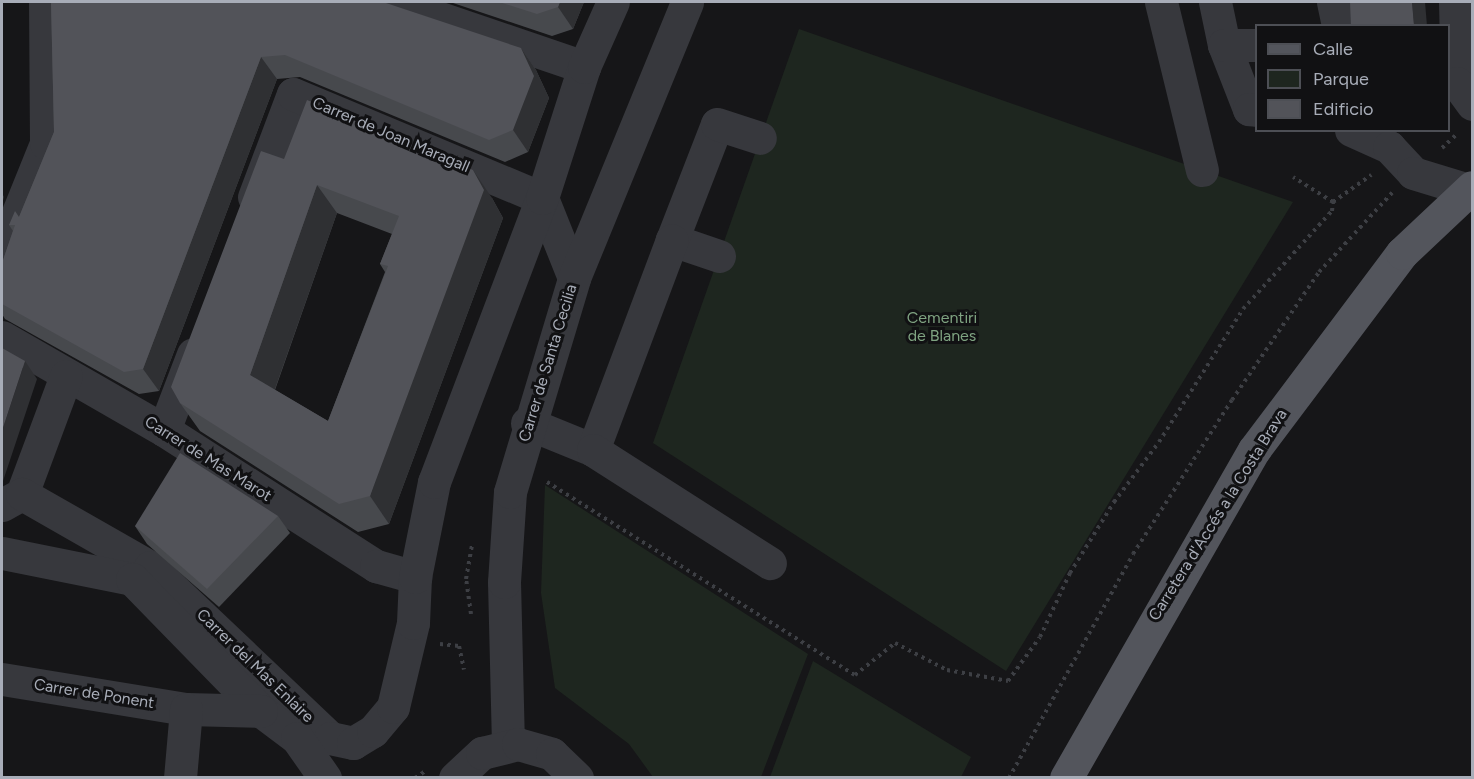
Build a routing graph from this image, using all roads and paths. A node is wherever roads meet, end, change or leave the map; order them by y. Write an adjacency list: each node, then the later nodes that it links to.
1 (45, 2): 26 (street)
2 (393, 2): 12 (street)
3 (613, 2): 12 (street)
4 (687, 2): 28 (street, Carrer de Santa Cecilia)
5 (1161, 2): 17 (street)
6 (1215, 2): 10 (street)
7 (1333, 2): 9 (street)
8 (1455, 2): 14 (street)
9 (1338, 24)
10 (1224, 45): 11 (street); 13 (street)
11 (1255, 45)
12 (584, 67): 22 (street)
13 (1255, 110)
14 (1468, 116): 19 (path)
15 (1355, 132): 19 (street)
16 (760, 138): 25 (street)
17 (1202, 170)
18 (1374, 172): 23 (path)
19 (1413, 173): 21 (street); 48 (path)
20 (1293, 177): 23 (path)
21 (1472, 188): 49 (main road, Carretera d'Accés a la Costa Brava)
22 (542, 198): 24 (street, Carrer de Joan Maragall); 28 (street); 39 (street)
23 (1333, 202): 35 (path)
24 (243, 225)
25 (672, 240): 27 (street); 34 (street)
26 (2, 252)
27 (719, 256)
28 (574, 278): 32 (street, Carrer de Santa Cecilia)
29 (205, 324): 33 (street)
30 (2, 337): 31 (street, Carrer de Mas Marot)
31 (66, 376): 33 (street, Carrer de Mas Marot); 36 (street)
32 (527, 423): 34 (street); 43 (street, Carrer de Santa Cecilia)
33 (164, 430): 39 (street, Carrer de Mas Marot)
34 (593, 450): 38 (street)
35 (535, 475)
36 (12, 500): 39 (street, Carrer del Mas Enlaire)
37 (2, 553): 42 (street, Carrer del Mas Enlaire)
38 (770, 562)
39 (415, 577)
40 (2, 679): 41 (street, Carrer de Ponent)
41 (186, 710): 42 (street, Carrer de Ponent); 44 (street)
42 (261, 711): 45 (street, Carrer del Mas Enlaire)
43 (508, 745): 46 (street); 47 (street)
44 (180, 777)
45 (325, 777)
46 (455, 777)
47 (577, 777)
48 (1009, 777)
49 (1066, 777)

